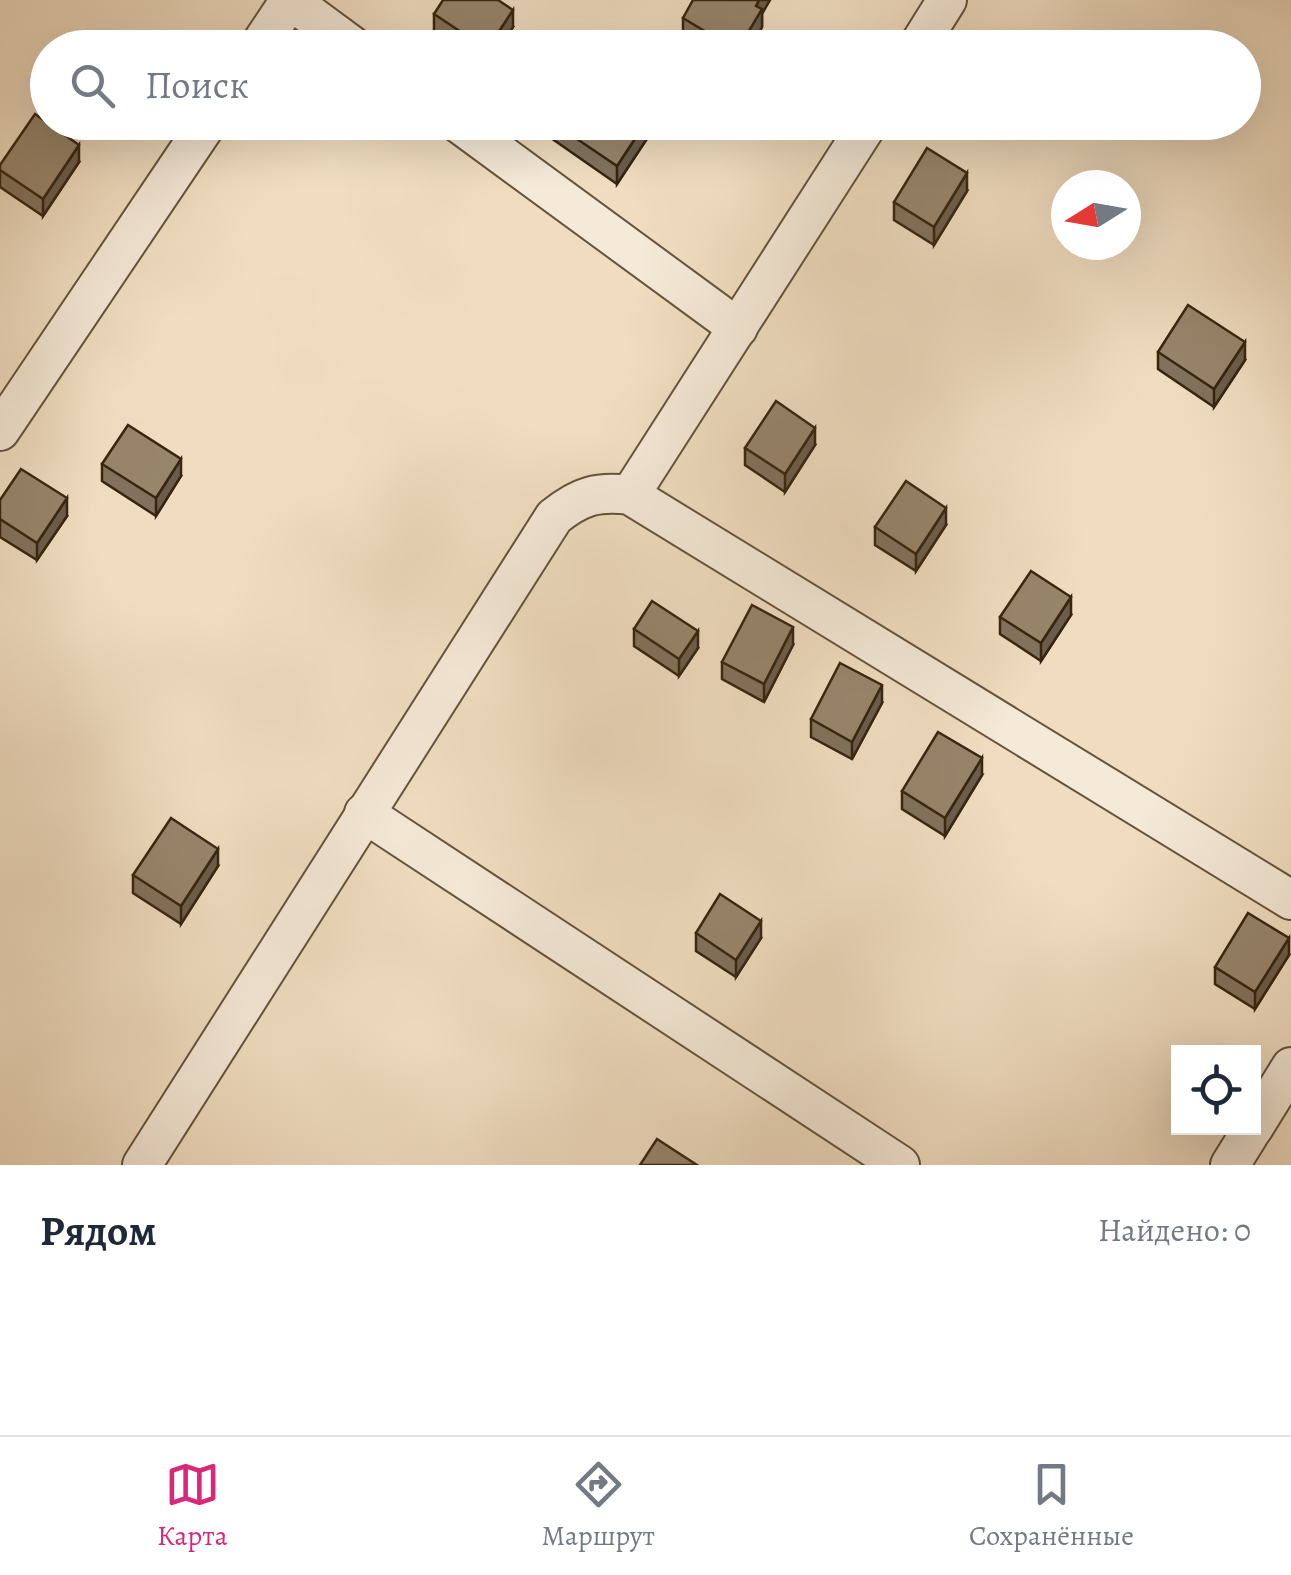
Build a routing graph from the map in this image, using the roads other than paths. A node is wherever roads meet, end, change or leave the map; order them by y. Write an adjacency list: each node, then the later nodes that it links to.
1 (947, 0): 4 (street)
2 (270, 30): 3 (street)
3 (331, 30)
4 (928, 30)
5 (196, 140): 9 (street)
6 (482, 140): 8 (street)
7 (858, 140): 8 (street)
8 (738, 328): 10 (street)
9 (0, 431)
10 (630, 496): 11 (street); 12 (street)
11 (364, 813): 16 (street); 17 (street)
12 (1291, 900)
13 (1291, 1067): 14 (street)
14 (1261, 1114)
15 (1248, 1135): 18 (street)
16 (142, 1165)
17 (900, 1165)
18 (1230, 1165)

